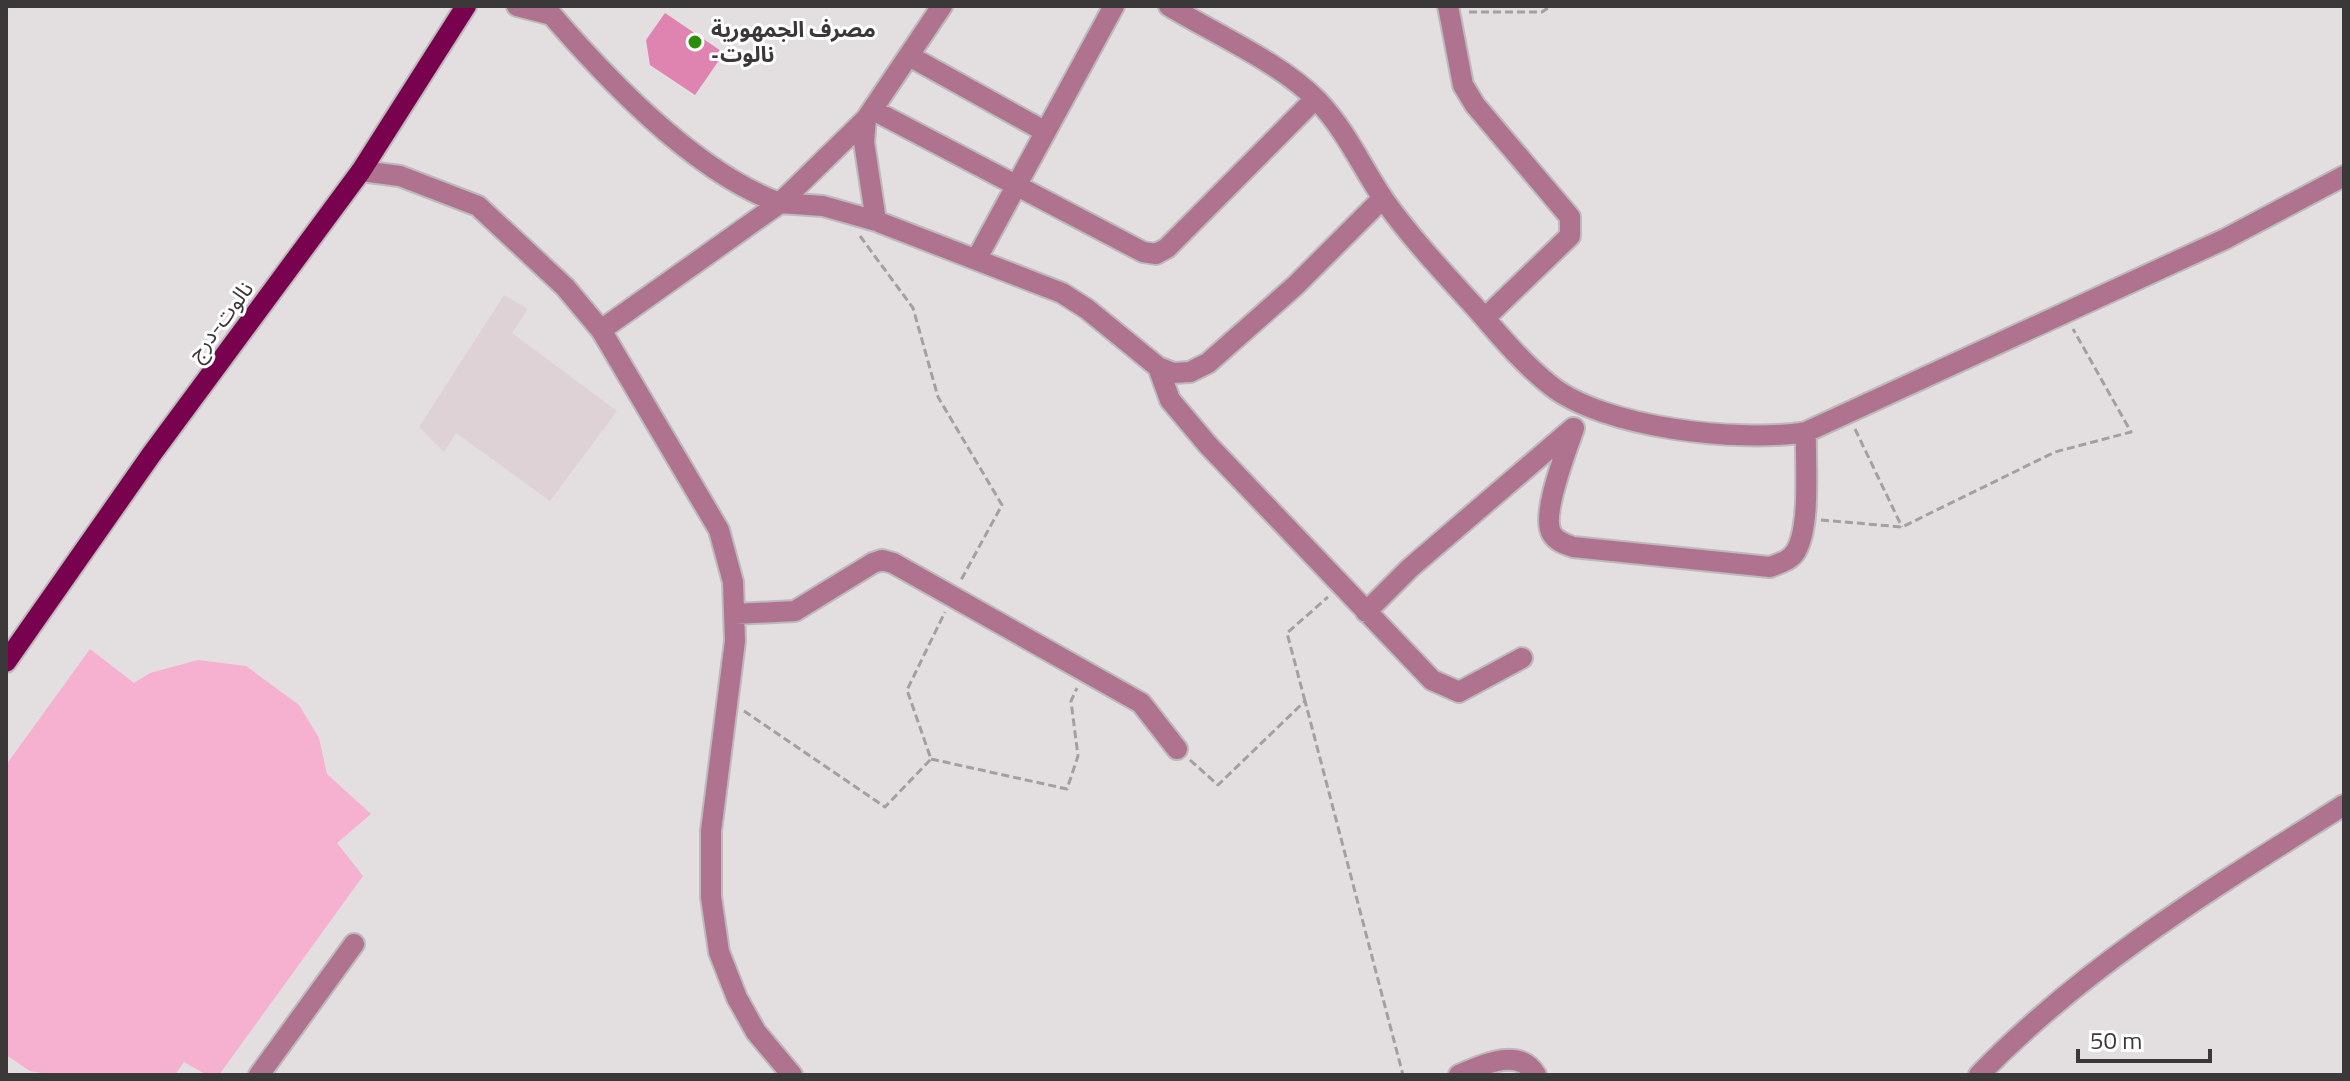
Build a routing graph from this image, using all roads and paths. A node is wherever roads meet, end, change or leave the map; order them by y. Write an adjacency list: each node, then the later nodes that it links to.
1 (466, 6): 13 (main road, نالوت-درج)
2 (517, 6): 8 (street)
3 (942, 6): 9 (street)
4 (1114, 6): 12 (street)
5 (1169, 6): 10 (street)
6 (1551, 6): 7 (path)
7 (1449, 9): 22 (street)
8 (548, 11): 17 (street)
9 (911, 57): 11 (street); 12 (street)
10 (1315, 99): 15 (street); 16 (street)
11 (870, 114): 15 (street); 17 (street); 18 (street)
12 (1044, 131): 15 (street)
13 (361, 171): 23 (street); 36 (main road, نالوت-درج)
14 (2344, 176): 21 (street)
15 (1013, 186): 20 (street)
16 (1383, 198): 22 (street); 24 (street)
17 (780, 203): 18 (street); 23 (street)
18 (876, 221): 20 (street)
19 (859, 235): 32 (path)
20 (977, 258): 24 (street)
21 (2063, 311): 26 (street); 30 (path)
22 (1485, 318): 25 (street)
23 (601, 330): 34 (street)
24 (1158, 367): 31 (street)
25 (1594, 410): 27 (street); 28 (street)
26 (1848, 413): 28 (street); 30 (path)
27 (1574, 428): 29 (street); 33 (street)
28 (1806, 432): 29 (street)
29 (1803, 519): 30 (path)
30 (1902, 527)
31 (1341, 585): 33 (street); 39 (path)
32 (952, 597): 34 (street); 37 (street); 41 (path)
33 (1366, 612): 35 (street)
34 (735, 614): 38 (street)
35 (1522, 658)
36 (6, 660)
37 (1085, 671): 40 (street); 41 (path)
38 (726, 699): 41 (path); 44 (street)
39 (1305, 701): 40 (path); 46 (path)
40 (1177, 749)
41 (931, 759)
42 (2344, 805): 49 (street)
43 (354, 944): 45 (street)
44 (789, 1073)
45 (259, 1075)
46 (1403, 1075)
47 (1459, 1075): 48 (street)
48 (1536, 1075)
49 (1979, 1075)

